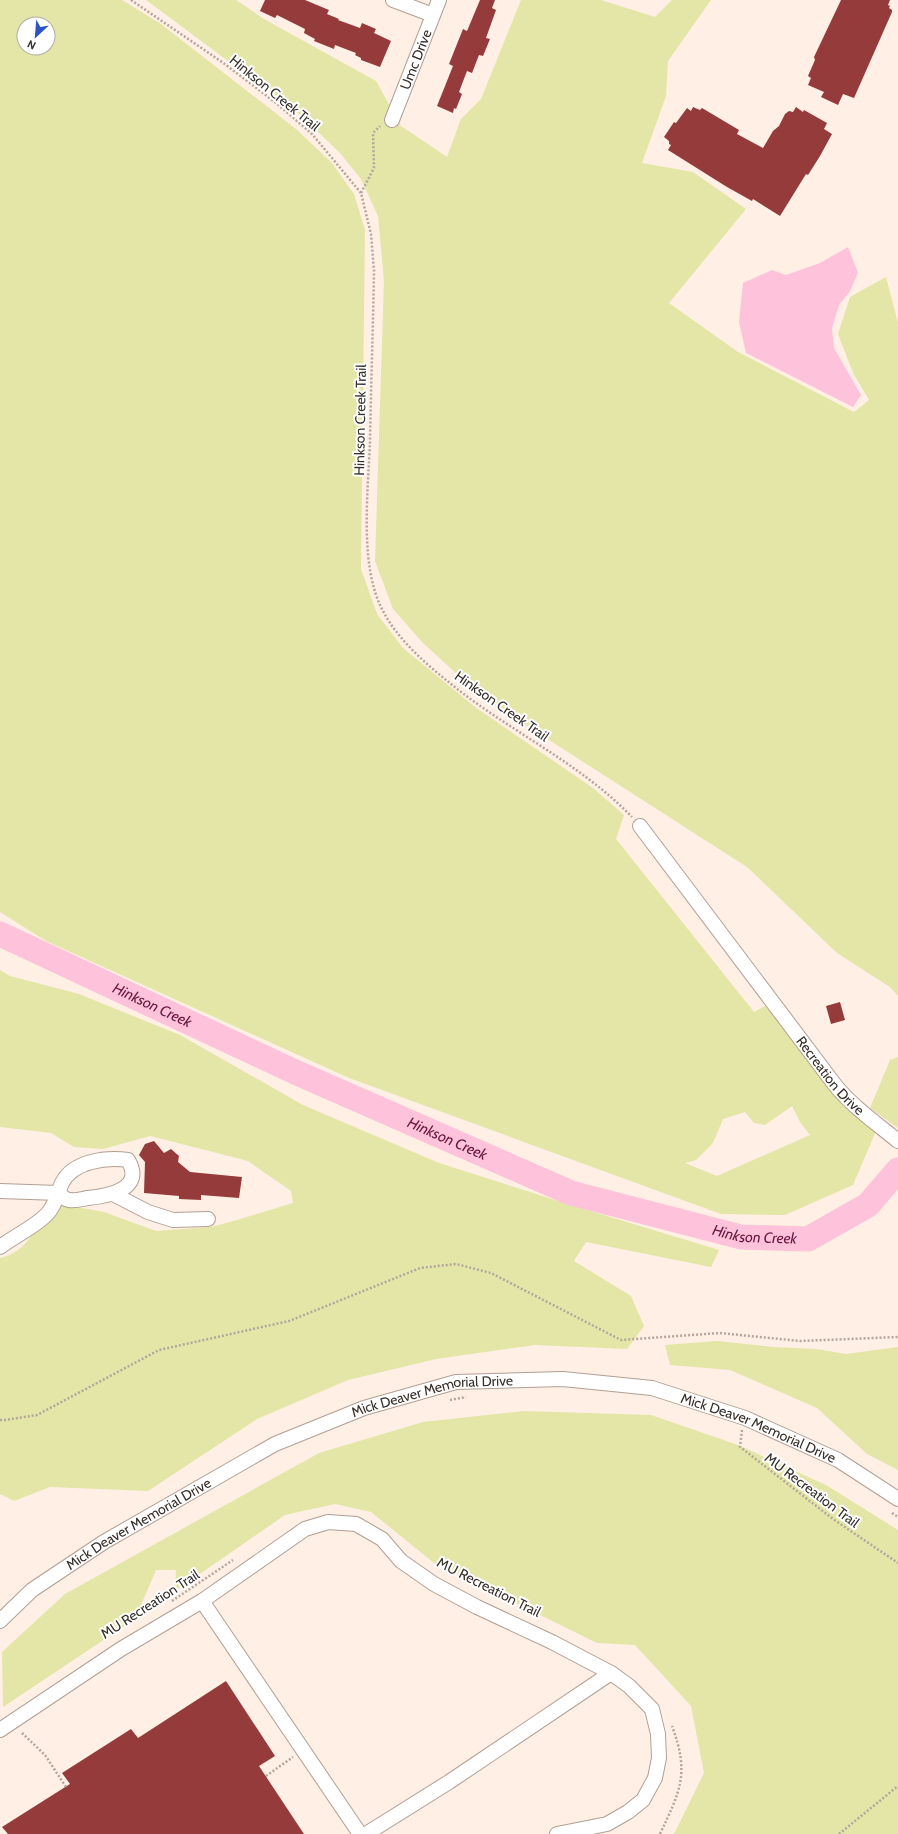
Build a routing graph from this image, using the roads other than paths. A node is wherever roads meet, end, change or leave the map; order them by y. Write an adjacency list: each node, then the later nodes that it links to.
1 (394, 0): 3 (street)
2 (439, 0): 3 (street, Umc Drive)
3 (433, 15): 4 (street, Umc Drive)
4 (392, 120)
5 (640, 826): 6 (street, Recreation Drive)
6 (898, 1141)
7 (0, 1191): 8 (street)
8 (59, 1193): 9 (street); 9 (street); 11 (street)
9 (113, 1194): 10 (street)
10 (208, 1219)
11 (0, 1246)
12 (898, 1499): 14 (street, Mick Deaver Memorial Drive)
13 (202, 1601): 15 (street); 16 (street); 17 (street)
14 (0, 1622)
15 (611, 1673): 18 (street); 19 (street)
16 (0, 1730)
17 (360, 1834)
18 (366, 1834)
19 (557, 1834)

